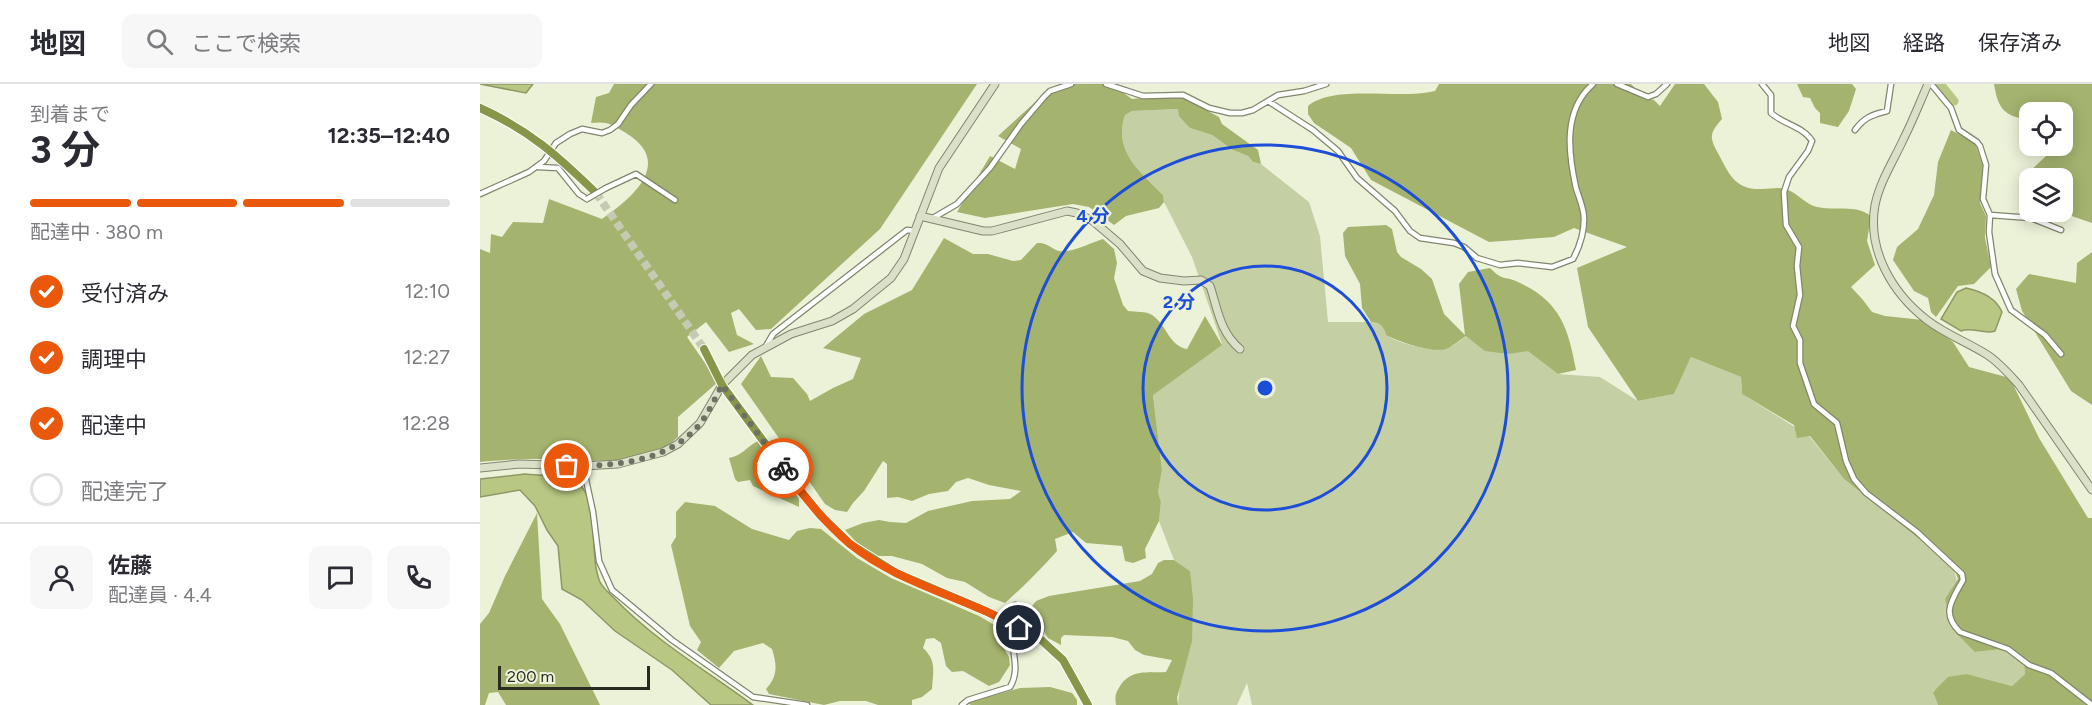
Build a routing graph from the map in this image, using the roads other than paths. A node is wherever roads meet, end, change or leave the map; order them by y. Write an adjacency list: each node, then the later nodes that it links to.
1 (651, 84): 15 (street)
2 (995, 84): 21 (street)
3 (1071, 84): 22 (street)
4 (1106, 84): 12 (street)
5 (1326, 84): 12 (street)
6 (1593, 84): 12 (street)
7 (1617, 84): 8 (street)
8 (1667, 84)
9 (1762, 84): 39 (street)
10 (1891, 84): 14 (street)
11 (1930, 84): 20 (street); 32 (street)
12 (1268, 101)
13 (480, 108): 15 (highway)
14 (1855, 130)
15 (551, 150): 16 (street); 17 (highway)
16 (538, 166): 18 (street); 19 (street, bridge)
17 (596, 193)
18 (480, 194)
19 (675, 200)
20 (1990, 215): 23 (street); 28 (street)
21 (920, 216): 22 (street); 24 (street)
22 (933, 218): 27 (street)
23 (2061, 230)
24 (915, 231): 25 (street); 25 (street)
25 (766, 346): 29 (street)
26 (704, 349): 29 (highway)
27 (1240, 349)
28 (2061, 354)
29 (722, 385): 30 (street); 34 (highway)
30 (583, 466): 31 (street); 36 (street)
31 (480, 468)
32 (2092, 490)
33 (1008, 615): 34 (street)
34 (1038, 637): 38 (highway)
35 (1012, 641): 37 (street)
36 (807, 705)
37 (962, 705)
38 (1088, 705)
39 (2092, 705)

